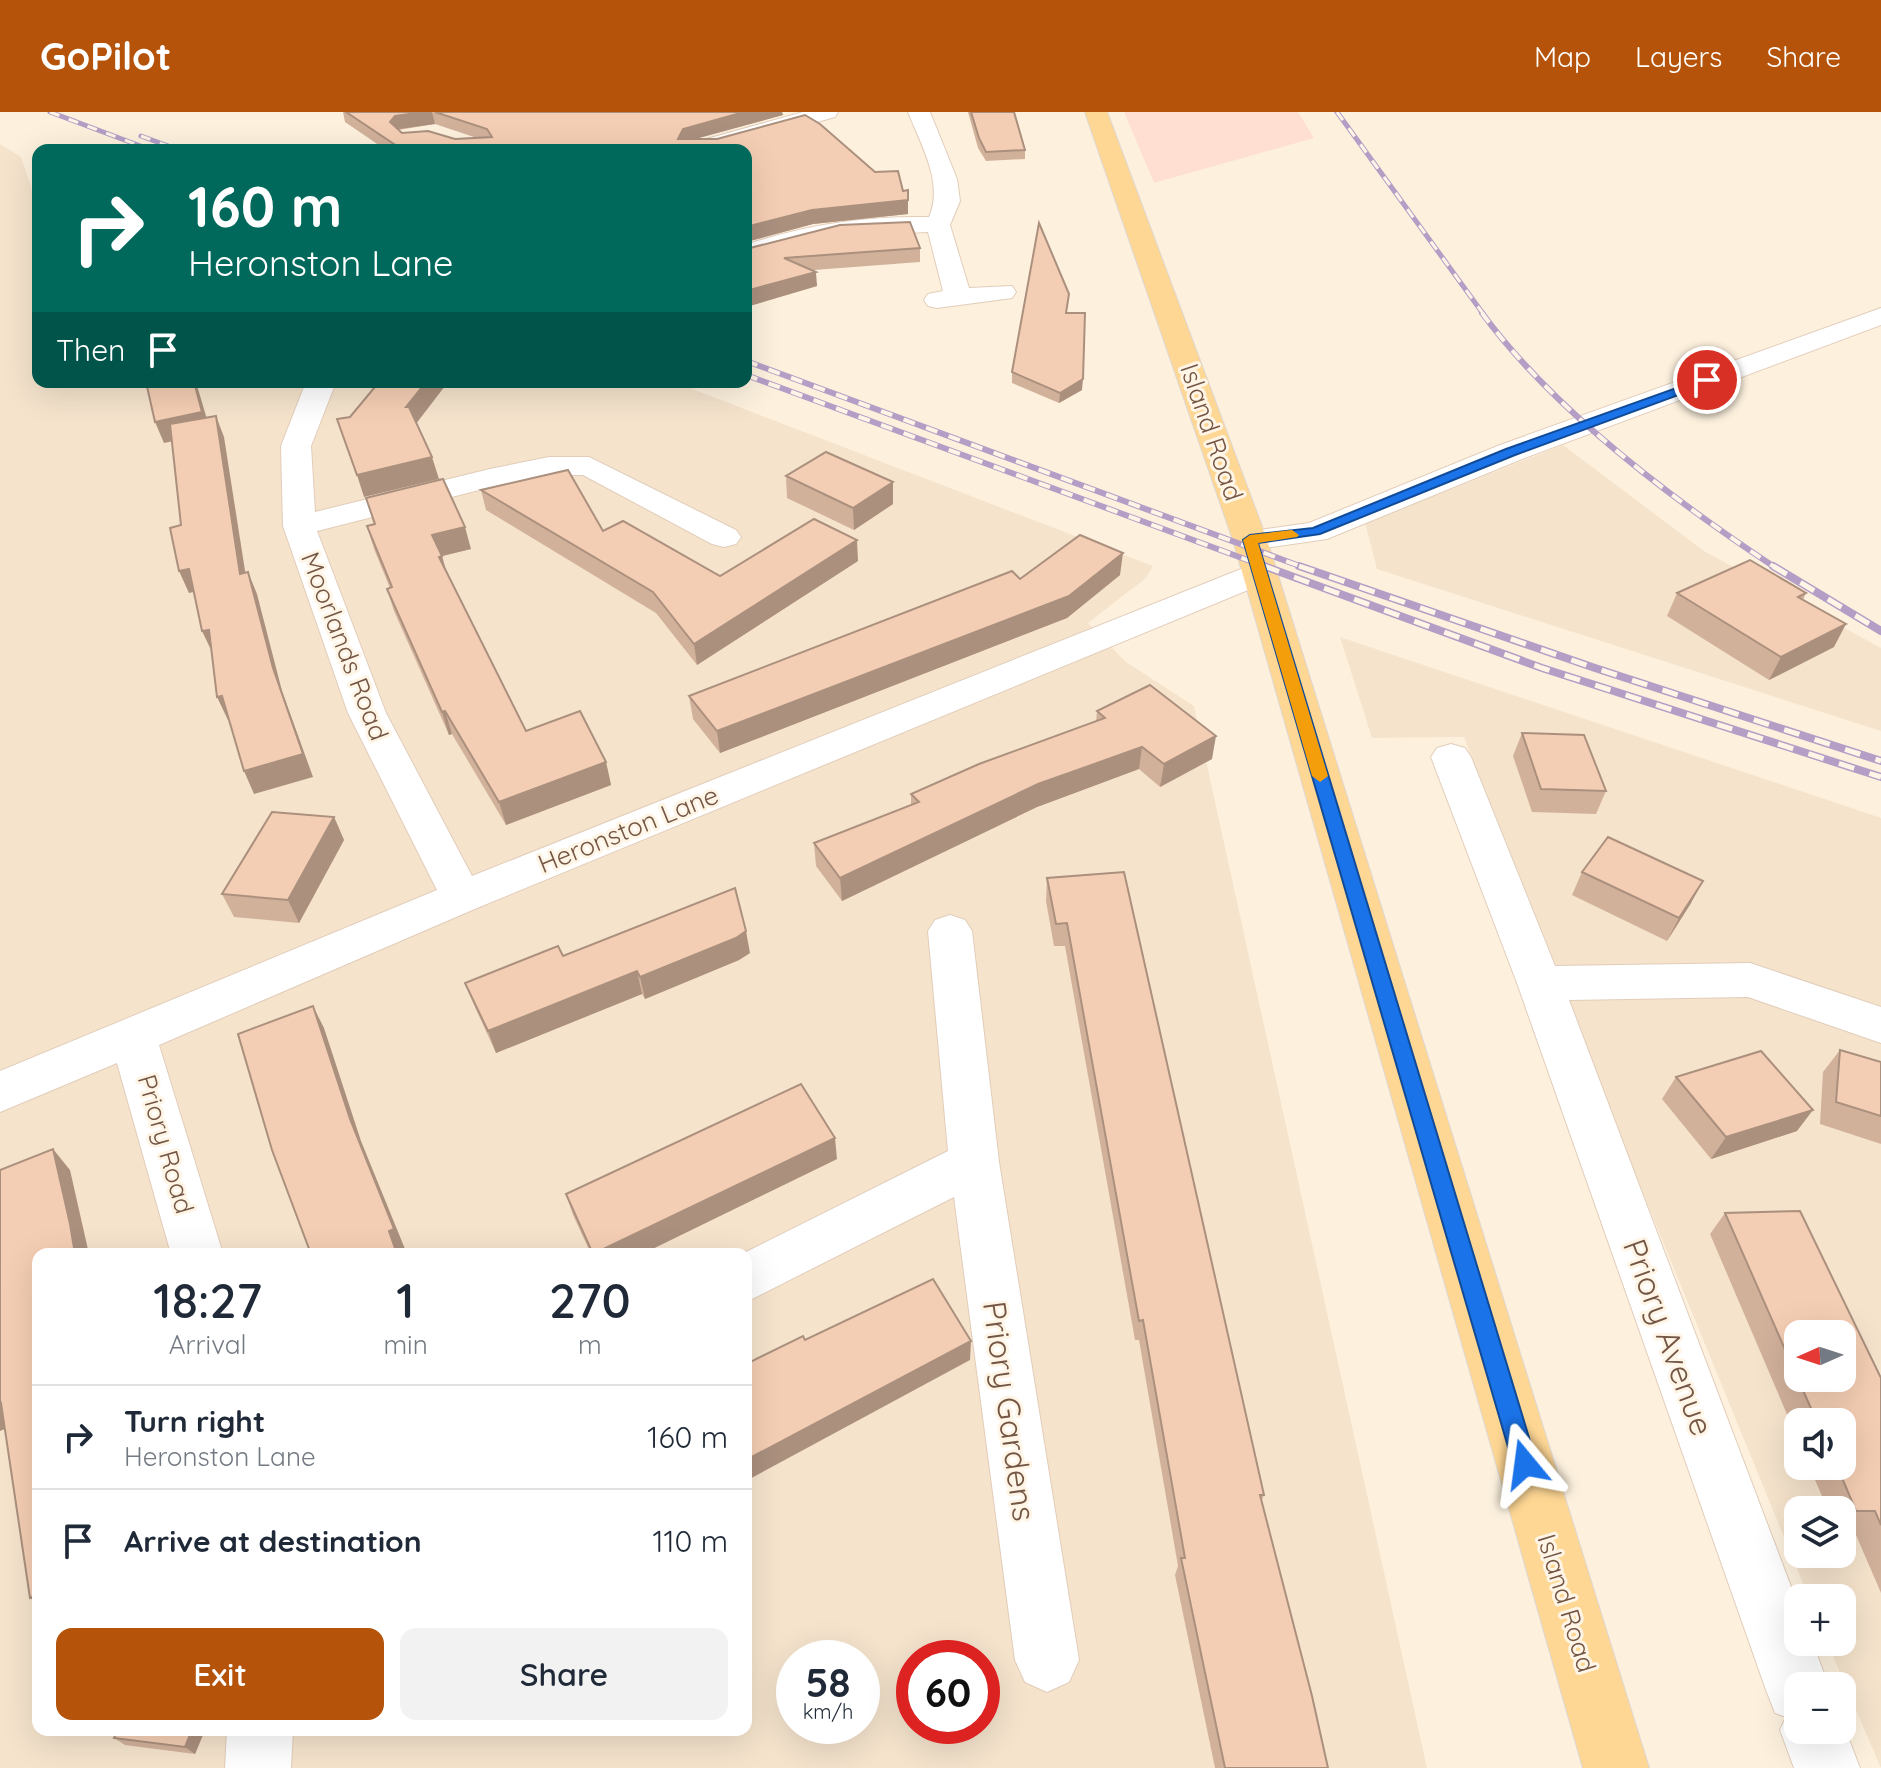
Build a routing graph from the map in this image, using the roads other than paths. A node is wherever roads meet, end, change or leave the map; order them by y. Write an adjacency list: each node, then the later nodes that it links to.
1 (827, 112): 4 (street)
2 (919, 112): 5 (street)
3 (1096, 112): 12 (main road, Island Road)
4 (714, 144)
5 (938, 225): 6 (street); 7 (street)
6 (752, 260)
7 (1003, 292)
8 (1881, 316): 12 (street, Heronston Lane)
9 (319, 388): 10 (street, Moorlands Road)
10 (299, 526): 11 (street); 14 (street, Moorlands Road)
11 (724, 537)
12 (1254, 557): 14 (street, Heronston Lane); 28 (main road, Island Road)
13 (1451, 757): 16 (street, Priory Avenue)
14 (462, 897): 18 (street, Heronston Lane)
15 (950, 931): 20 (street, Priory Gardens)
16 (1540, 983): 17 (street); 24 (street, Priory Avenue)
17 (1881, 1025)
18 (133, 1035): 19 (street, Heronston Lane); 21 (street, Priory Road)
19 (0, 1092)
20 (974, 1162): 22 (street); 23 (street, Priory Gardens)
21 (195, 1248)
22 (752, 1275)
23 (1047, 1660)
24 (1791, 1672)
25 (260, 1736): 27 (street)
26 (1818, 1744): 29 (street)
27 (258, 1768)
28 (1616, 1768)
29 (1827, 1768)

